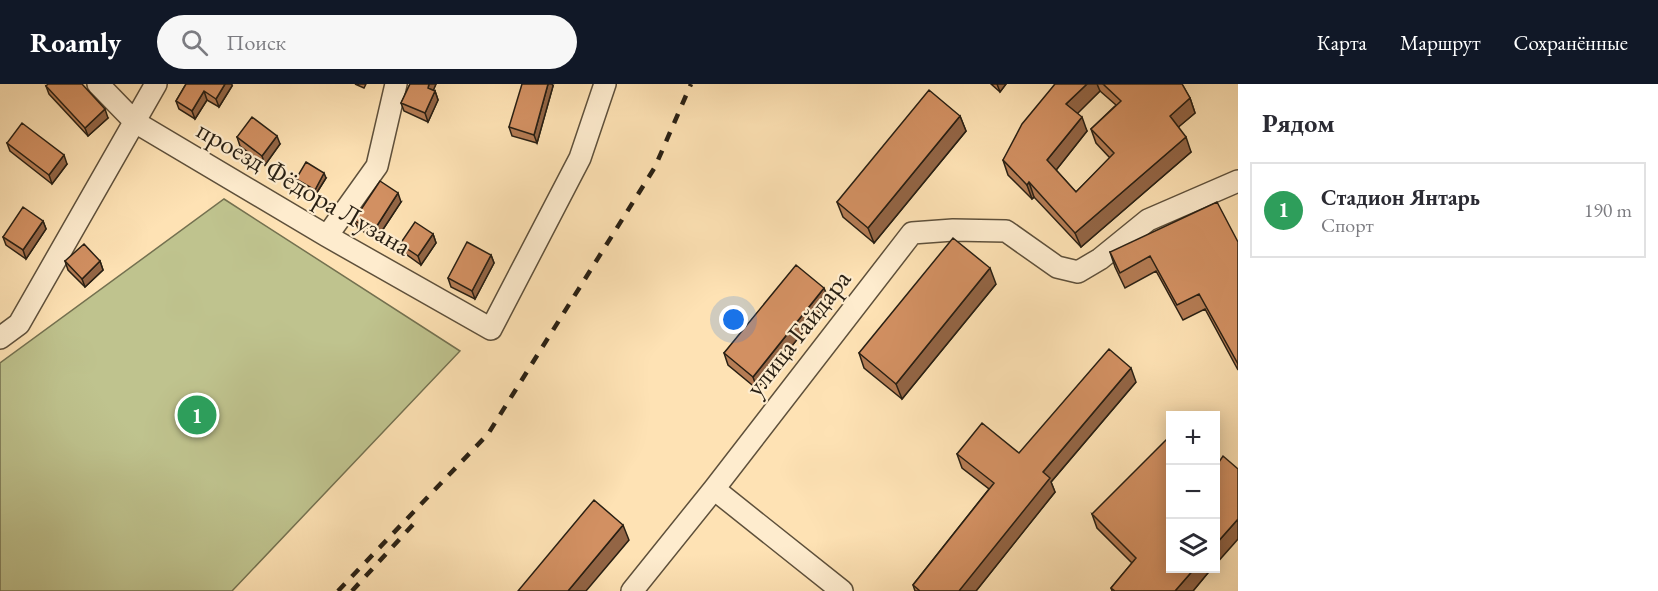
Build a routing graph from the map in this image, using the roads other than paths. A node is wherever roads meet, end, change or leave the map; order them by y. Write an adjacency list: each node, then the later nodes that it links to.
1 (98, 84): 5 (street, проезд Фёдора Лузана)
2 (156, 84): 5 (street)
3 (396, 84): 7 (street)
4 (605, 84): 7 (street, проезд Фёдора Лузана)
5 (135, 122): 7 (street, проезд Фёдора Лузана); 8 (street)
6 (1238, 181): 9 (street, улица Гайдара)
7 (327, 236)
8 (0, 338)
9 (714, 489): 10 (street, улица Гайдара); 11 (street)
10 (632, 591)
11 (842, 591)

